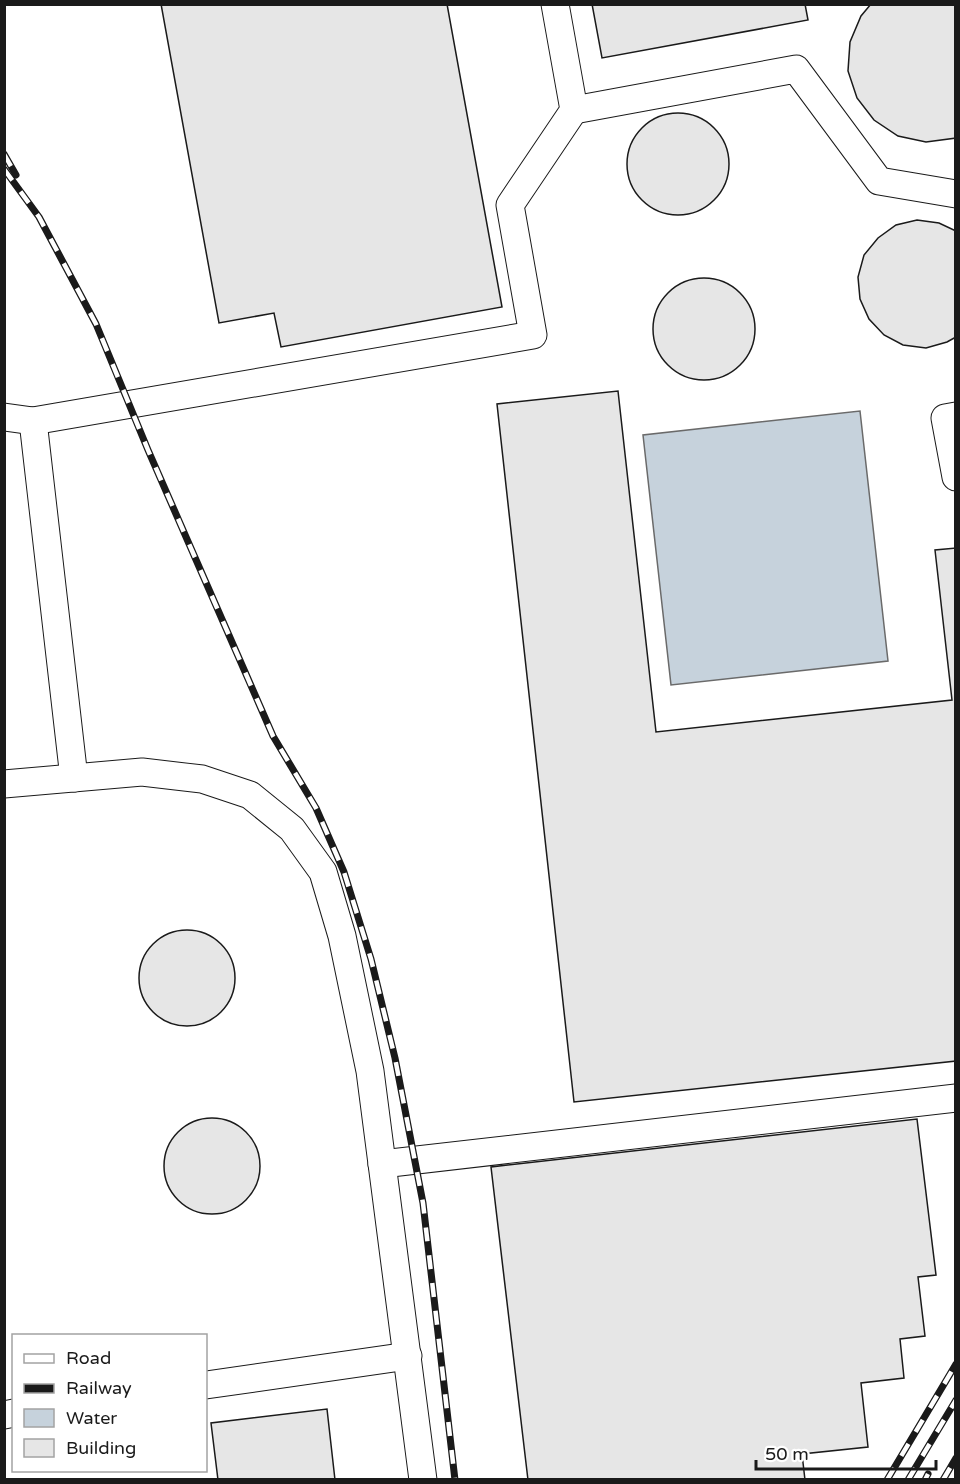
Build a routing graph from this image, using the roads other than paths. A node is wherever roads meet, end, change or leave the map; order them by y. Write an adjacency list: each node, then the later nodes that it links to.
1 (555, 4): 2 (lane)
2 (574, 110): 3 (lane); 6 (lane)
3 (956, 194)
4 (956, 416): 7 (lane)
5 (4, 417): 6 (lane)
6 (33, 421): 8 (lane)
7 (956, 477)
8 (74, 778): 9 (lane); 11 (lane)
9 (4, 784)
10 (956, 1098): 11 (lane)
11 (382, 1164): 12 (lane)
12 (408, 1356): 13 (lane); 14 (lane)
13 (207, 1385)
14 (423, 1479)

